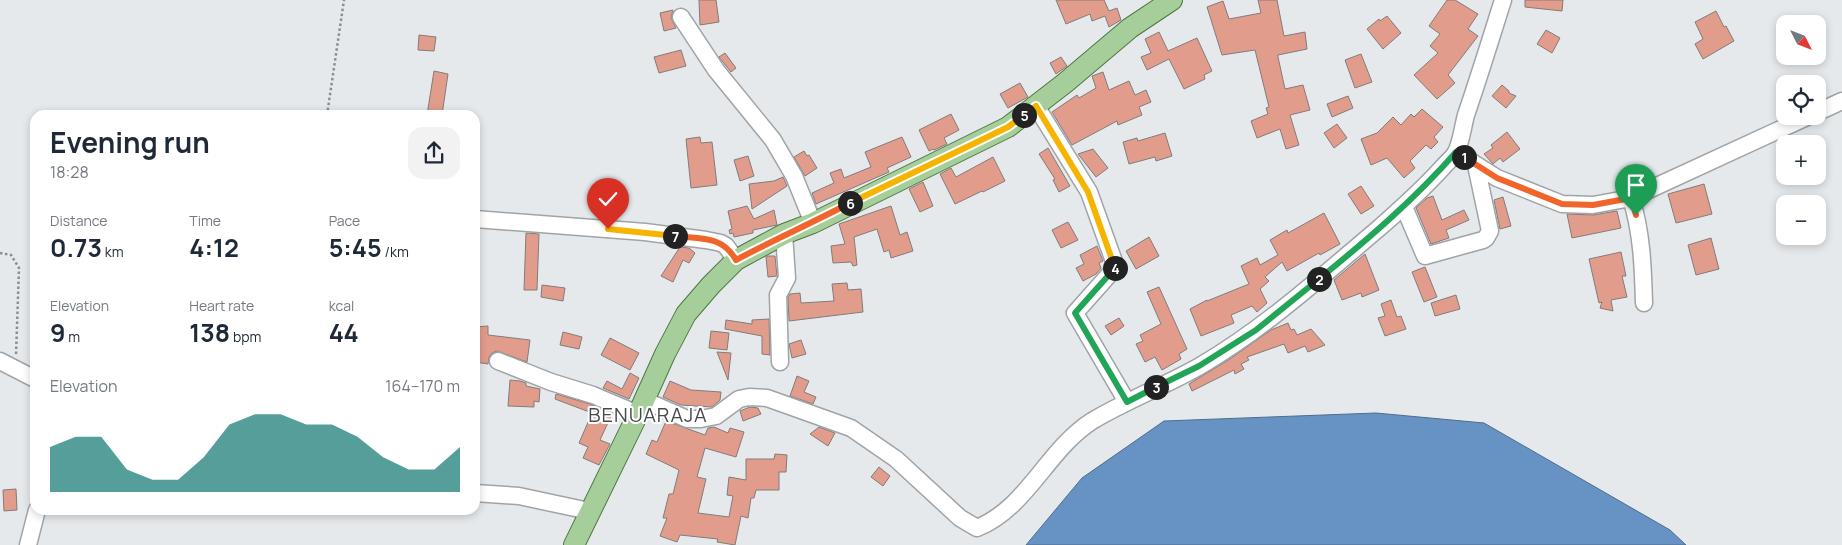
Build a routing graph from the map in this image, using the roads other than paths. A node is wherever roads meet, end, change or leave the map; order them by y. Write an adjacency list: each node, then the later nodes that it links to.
1 (1172, 0): 5 (main road)
2 (1503, 0): 8 (street)
3 (681, 17): 13 (street)
4 (1842, 101): 6 (street)
5 (1036, 106): 13 (main road); 21 (street)
6 (1826, 108)
7 (1789, 125): 10 (street)
8 (1456, 152): 9 (street); 11 (street)
9 (1476, 164): 10 (street); 11 (street)
10 (1631, 198): 16 (street)
11 (1404, 207): 21 (street)
12 (480, 219): 15 (street)
13 (813, 222): 14 (main road)
14 (784, 234): 15 (main road); 19 (street)
15 (736, 260): 22 (main road)
16 (1644, 304)
17 (0, 361): 20 (street)
18 (498, 361): 22 (street)
19 (780, 362)
20 (30, 377)
21 (1127, 402): 22 (street)
22 (641, 407): 24 (main road)
23 (480, 493): 24 (street)
24 (589, 511): 27 (main road)
25 (36, 515): 26 (street)
26 (28, 545)
27 (574, 545)

